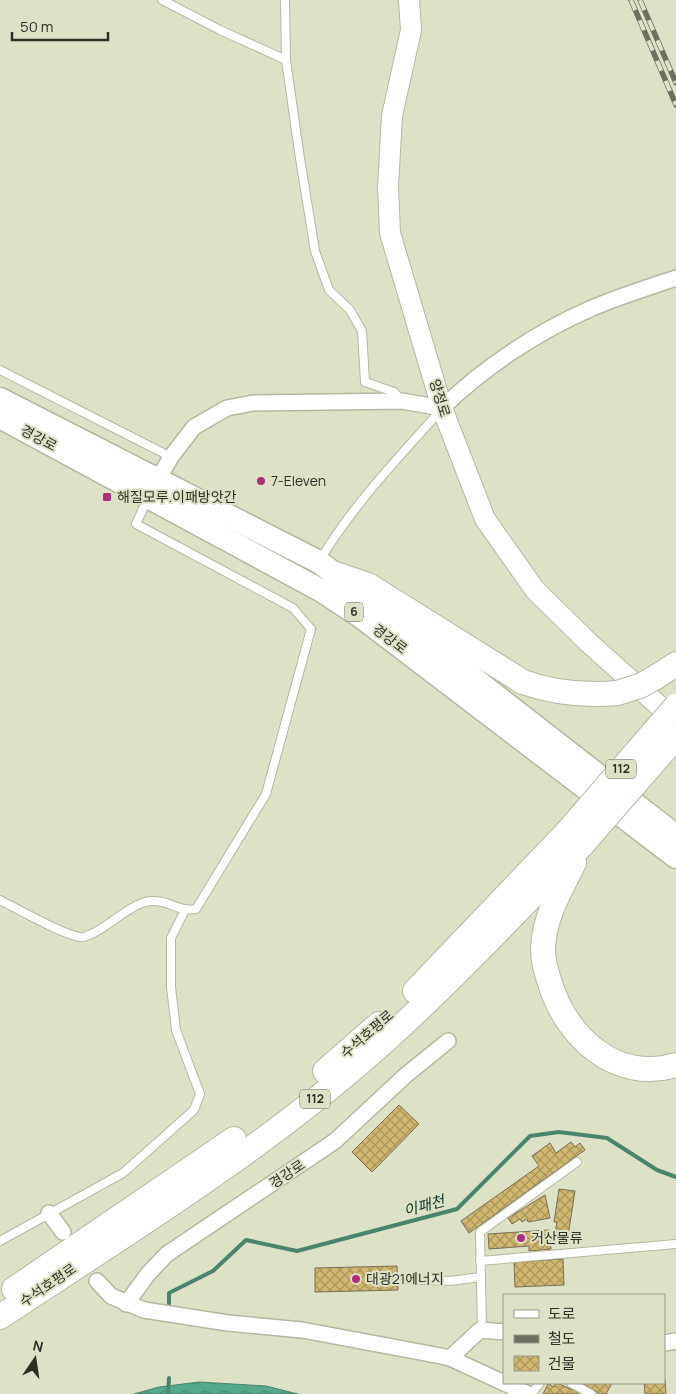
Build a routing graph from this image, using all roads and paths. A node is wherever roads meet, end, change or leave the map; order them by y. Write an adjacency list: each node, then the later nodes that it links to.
1 (162, 0): 4 (lane)
2 (285, 0): 4 (lane)
3 (409, 0): 9 (main road, 양정로)
4 (286, 60): 8 (lane)
5 (676, 278): 9 (street)
6 (0, 370): 11 (lane)
7 (0, 399): 12 (main road, 경강로 / 6)
8 (402, 401): 9 (street); 11 (street)
9 (442, 408): 13 (lane); 16 (main road, 양정로)
10 (0, 417): 12 (main road, 경강로 / 6)
11 (170, 458): 12 (street)
12 (154, 488): 13 (main road, 경강로 / 6); 20 (main road, 경강로 / 6); 22 (lane)
13 (328, 568): 14 (highway, bridge); 18 (main road, 경강로 / 6)
14 (676, 664)
15 (676, 706): 19 (highway, 수석호평로 / 112, bridge)
16 (676, 721)
17 (676, 737): 19 (highway, 수석호평로 / 112, bridge)
18 (676, 836)
19 (575, 838): 24 (highway); 35 (highway, 수석호평로 / 112)
20 (676, 857)
21 (0, 900): 22 (lane)
22 (184, 910): 26 (lane)
23 (448, 1042): 34 (street, 경강로)
24 (676, 1065)
25 (577, 1162): 30 (lane)
26 (49, 1213): 27 (street); 28 (lane)
27 (63, 1232)
28 (0, 1241)
29 (676, 1244): 30 (lane)
30 (480, 1261): 31 (lane)
31 (481, 1277): 32 (lane); 36 (lane)
32 (405, 1279)
33 (97, 1281): 34 (street)
34 (126, 1304): 38 (street)
35 (4, 1308)
36 (482, 1330): 37 (street); 38 (street)
37 (503, 1332)
38 (450, 1358): 39 (street)
39 (503, 1382)
40 (508, 1384): 43 (street)
41 (539, 1384): 43 (lane)
42 (573, 1384): 44 (lane)
43 (530, 1394)
44 (590, 1394)

